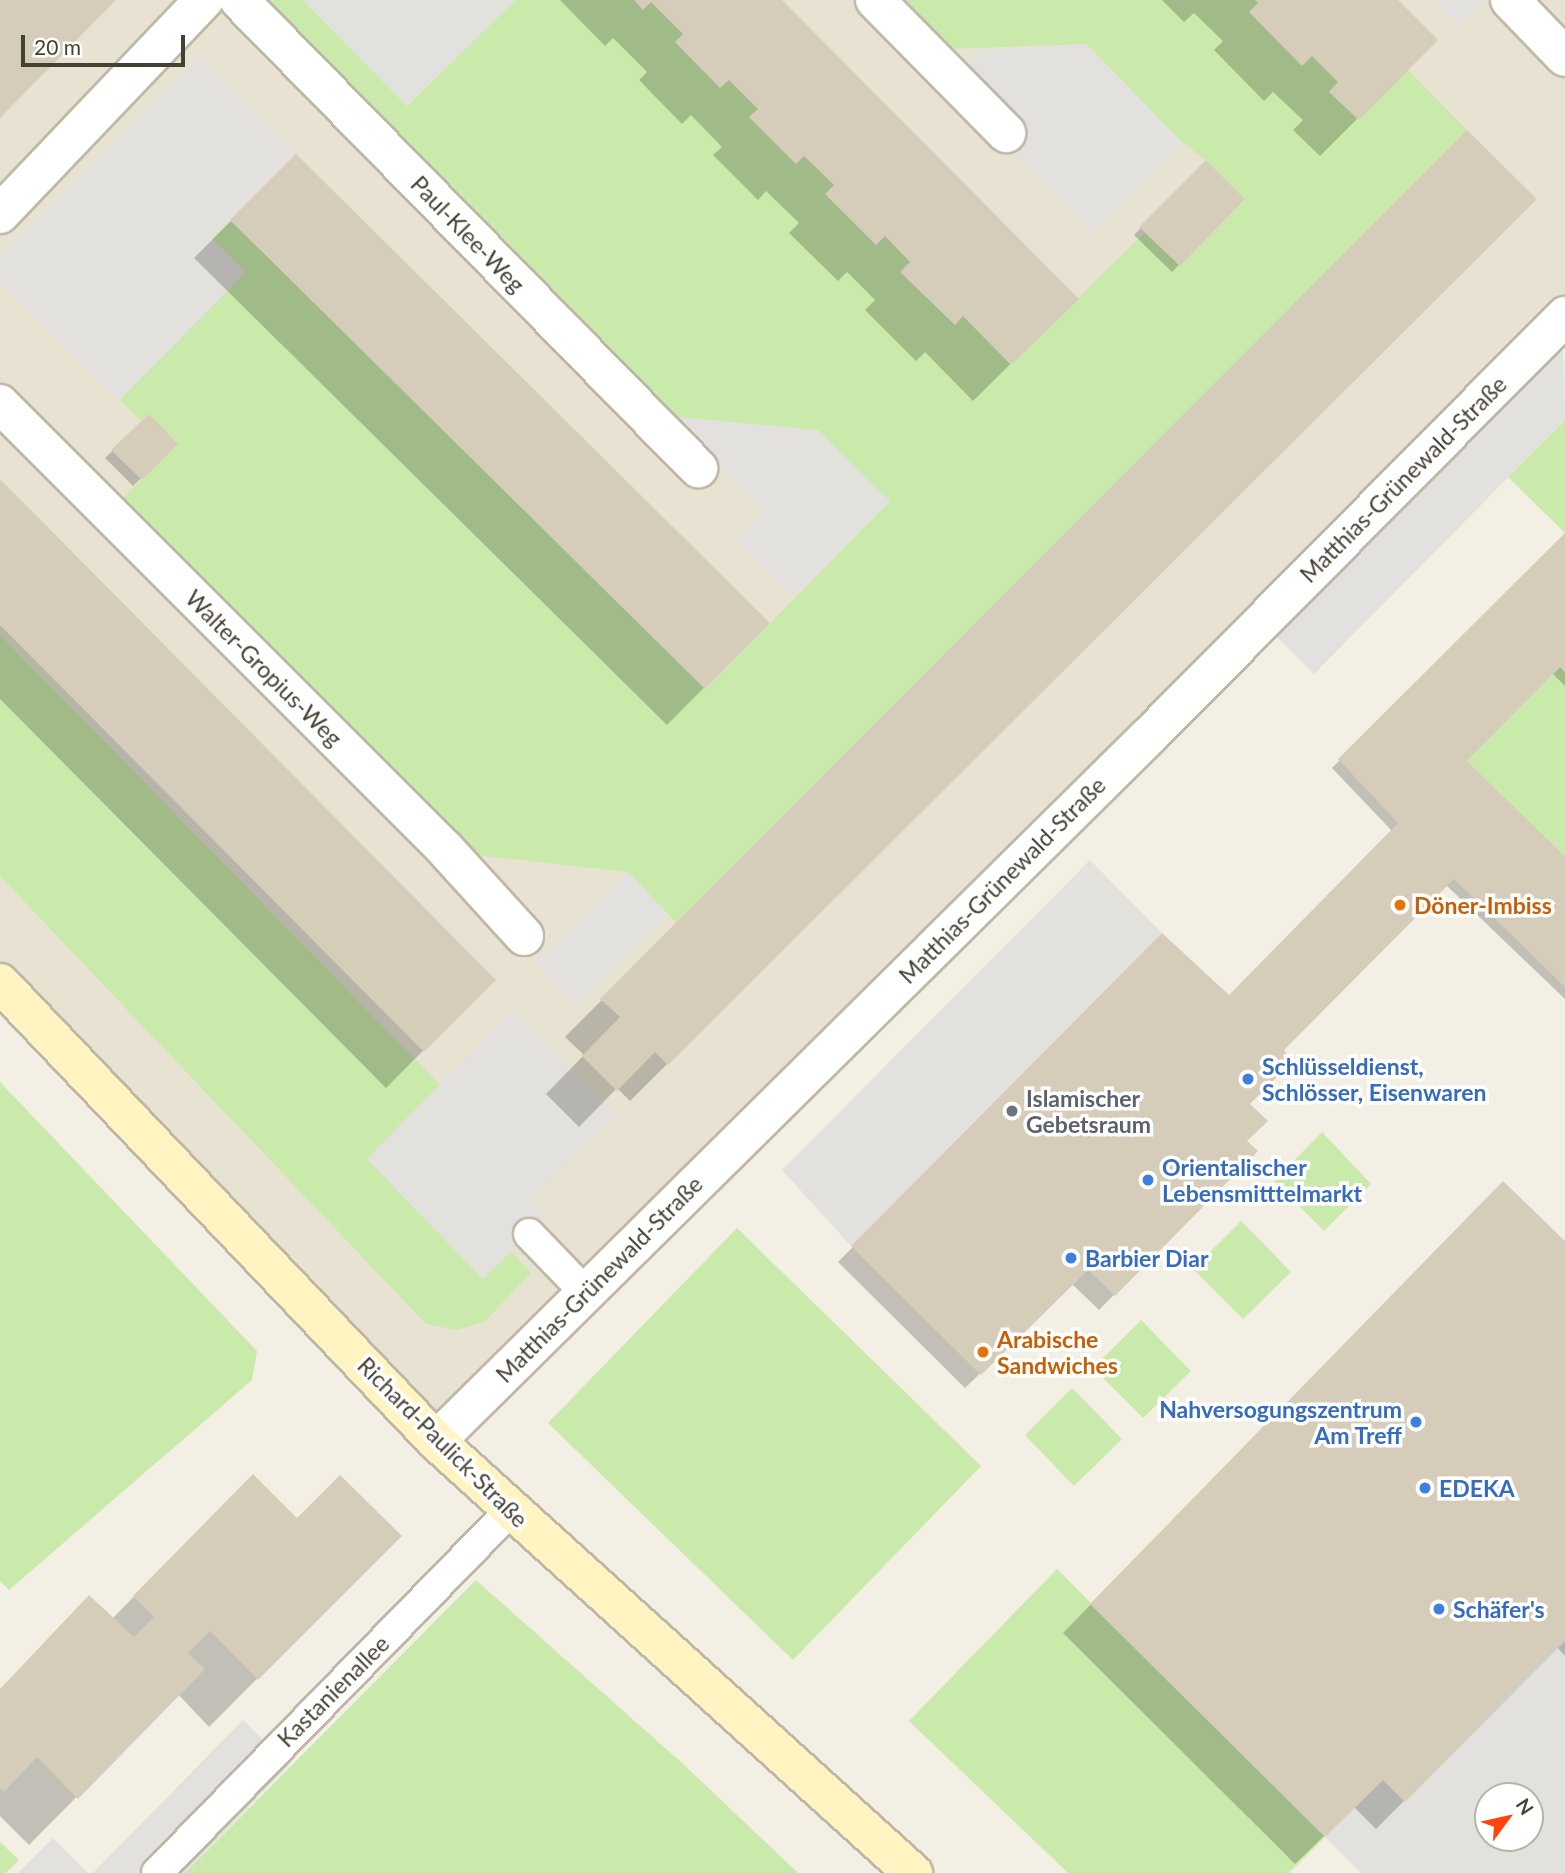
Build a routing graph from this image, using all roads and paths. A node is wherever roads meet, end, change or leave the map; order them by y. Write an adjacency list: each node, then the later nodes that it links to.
1 (204, 0): 7 (street)
2 (239, 0): 10 (street, Paul-Klee-Weg)
3 (875, 0): 6 (street)
4 (1510, 0): 5 (street)
5 (1565, 57)
6 (1006, 133)
7 (0, 214)
8 (1565, 316): 14 (street, Matthias-Grünewald-Straße)
9 (0, 404): 11 (street, Walter-Gropius-Weg)
10 (698, 468)
11 (524, 936)
12 (0, 983): 15 (street, Richard-Paulick-Straße)
13 (529, 1234): 14 (lane)
14 (585, 1292): 15 (street, Matthias-Grünewald-Straße)
15 (436, 1441): 16 (street, Richard-Paulick-Straße)
16 (510, 1511): 17 (lane, Kastanienallee); 18 (street, Richard-Paulick-Straße)
17 (157, 1873)
18 (913, 1873)

